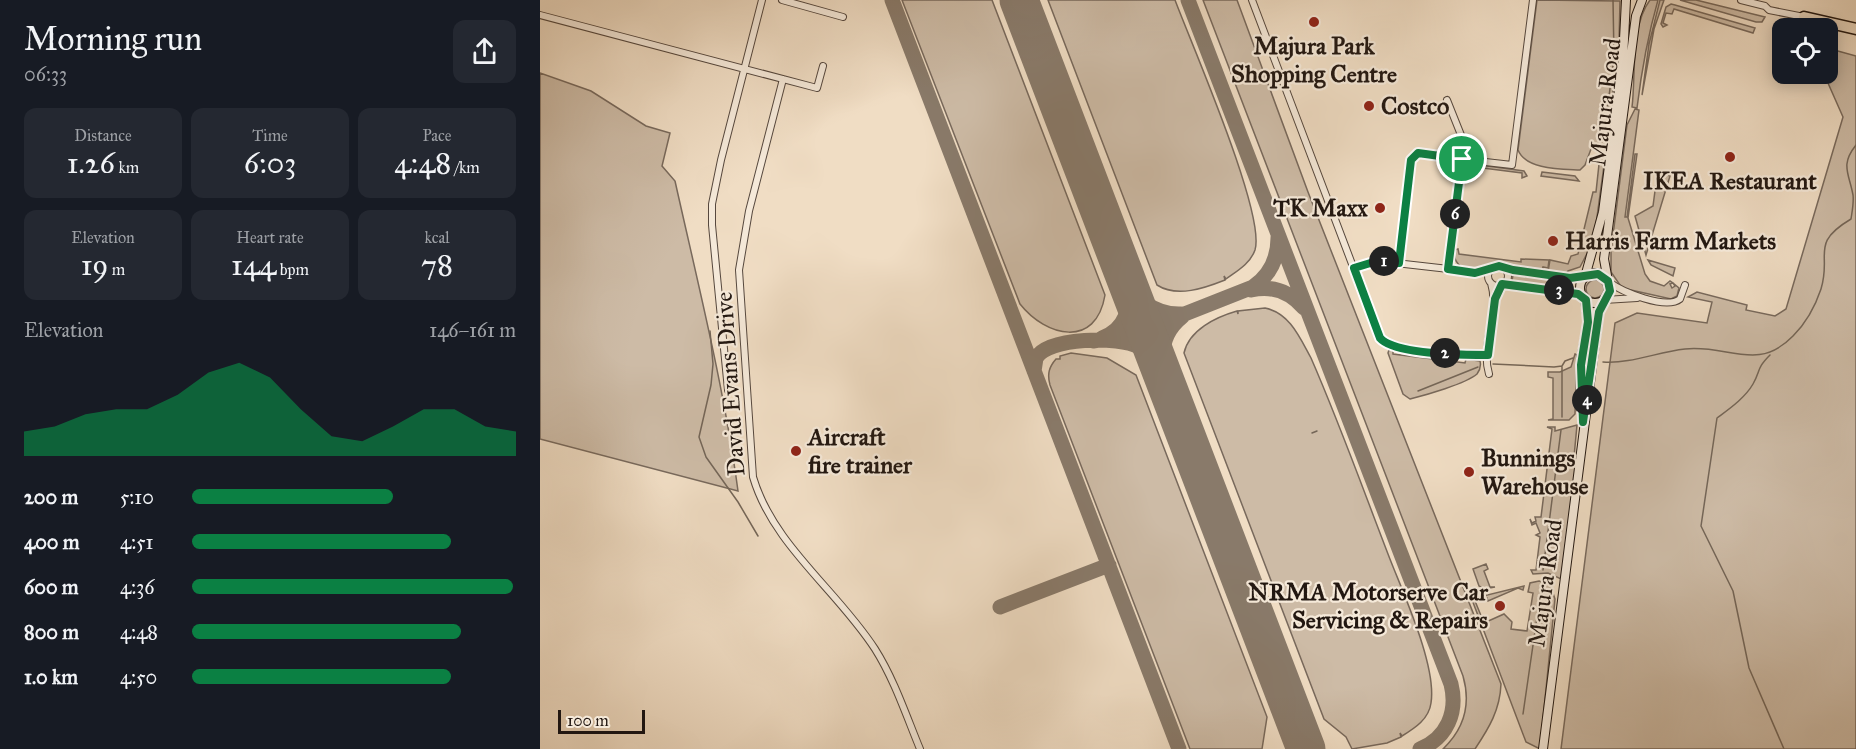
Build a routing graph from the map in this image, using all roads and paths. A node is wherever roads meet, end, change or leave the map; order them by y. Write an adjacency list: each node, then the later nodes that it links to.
1 (762, 0): 13 (street)
2 (782, 0): 9 (street)
3 (1252, 0): 20 (street)
4 (1626, 0): 23 (main road, Majura Road)
5 (1642, 0): 24 (main road, Majura Road)
6 (1741, 0): 10 (street)
7 (1532, 1): 16 (street)
8 (540, 15): 13 (street)
9 (843, 17)
10 (1804, 17): 11 (highway)
11 (1853, 28)
12 (823, 66): 14 (street)
13 (744, 69): 14 (street); 34 (street)
14 (783, 79): 36 (street, David Evans Drive)
15 (1447, 100): 16 (street)
16 (1462, 159): 17 (street); 21 (street)
17 (1399, 263): 20 (street); 21 (street)
18 (1494, 267): 19 (street); 22 (street); 25 (street)
19 (1503, 267): 23 (street); 26 (street)
20 (1354, 268): 32 (street)
21 (1448, 269): 22 (street)
22 (1475, 273): 25 (street)
23 (1585, 278): 24 (main road); 29 (main road)
24 (1608, 281): 28 (street); 31 (main road)
25 (1491, 282): 26 (street); 30 (street)
26 (1503, 284): 29 (street); 30 (street)
27 (1685, 285): 28 (street)
28 (1644, 297): 31 (street)
29 (1584, 298): 31 (main road); 35 (main road, Majura Road)
30 (1495, 299): 32 (street)
31 (1603, 301): 35 (main road, Majura Road)
32 (1488, 355): 33 (street)
33 (1489, 374)
34 (728, 390)
35 (1583, 422): 37 (main road, Majura Road)
36 (920, 749)
37 (1543, 749)

